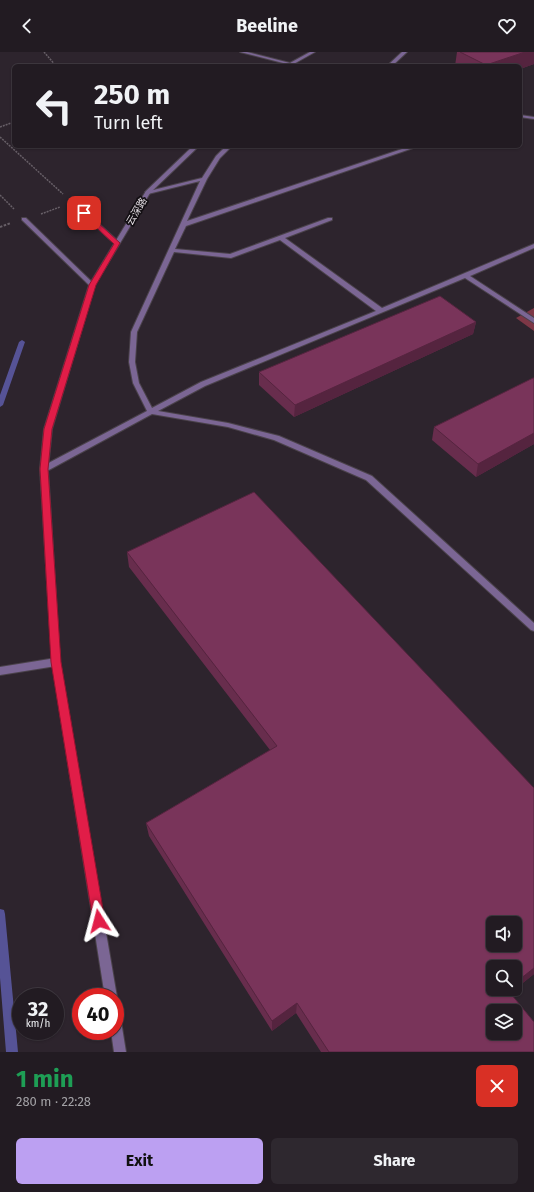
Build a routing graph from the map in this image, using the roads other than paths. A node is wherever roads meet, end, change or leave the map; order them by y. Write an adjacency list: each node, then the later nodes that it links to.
1 (242, 52): 4 (street)
2 (313, 52): 5 (street)
3 (405, 52): 6 (street)
4 (285, 64)
5 (291, 64)
6 (390, 64)
7 (522, 116): 8 (street)
8 (534, 118)
9 (194, 148): 13 (street, 云深路)
10 (227, 148): 12 (street)
11 (410, 148): 17 (street)
12 (204, 179): 13 (street); 17 (street)
13 (148, 192): 19 (street, 云深路)
14 (73, 203): 19 (street)
15 (24, 219): 23 (street)
16 (330, 219): 18 (street)
17 (185, 224): 21 (street)
18 (282, 238): 21 (street); 24 (street)
19 (117, 243): 23 (street, 云深路)
20 (534, 246): 22 (street)
21 (172, 250): 26 (street)
22 (466, 276): 24 (street); 25 (street)
23 (92, 285): 27 (street, 云深路)
24 (381, 311): 26 (street)
25 (534, 321)
26 (151, 412): 27 (street); 28 (street)
27 (44, 469): 29 (street, 云深路)
28 (534, 628)
29 (56, 662): 30 (street); 31 (street, 云深路)
30 (0, 671)
31 (110, 988)
32 (118, 1040): 33 (street)
33 (120, 1052)

